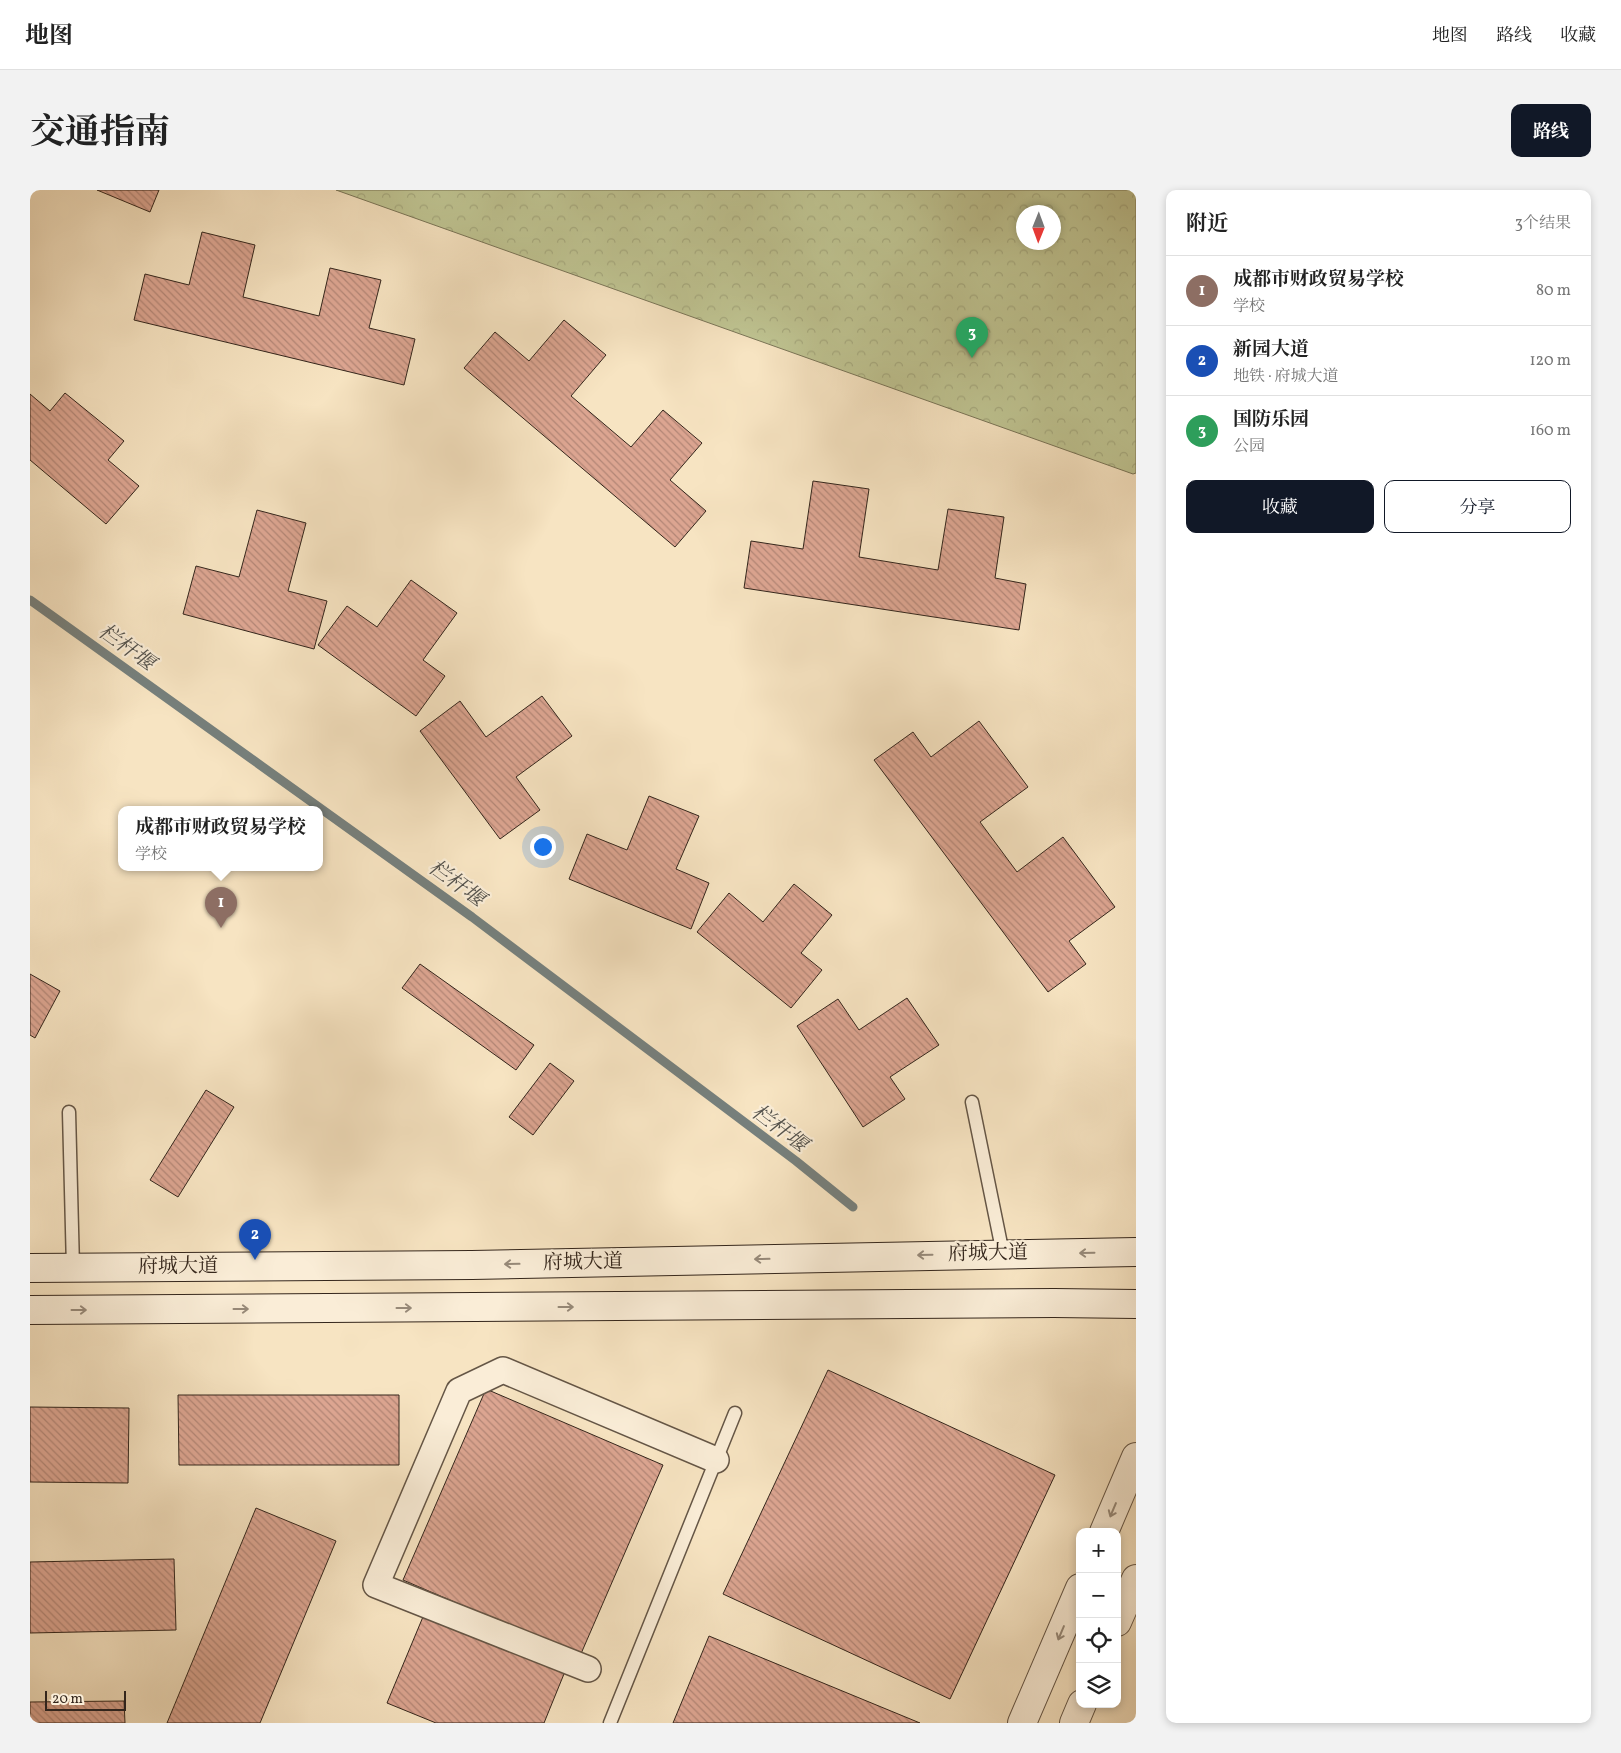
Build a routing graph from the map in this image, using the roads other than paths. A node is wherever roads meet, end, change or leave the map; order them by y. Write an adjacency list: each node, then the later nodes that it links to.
1 (972, 1102): 4 (lane)
2 (69, 1112): 6 (lane)
3 (1136, 1252): 4 (main road, 府城大道, one-way to 4)
4 (1003, 1254): 6 (main road, 府城大道, one-way to 6)
5 (30, 1268): 6 (main road, 府城大道)
6 (73, 1268)
7 (1136, 1304): 8 (main road, 府城大道, one-way to 7)
8 (30, 1310)
9 (735, 1413): 11 (lane)
10 (1136, 1457): 12 (main road, one-way to 12)
11 (716, 1460): 16 (street); 18 (lane)
12 (1106, 1528)
13 (1136, 1579): 15 (main road)
14 (1076, 1597): 19 (main road, one-way to 19)
15 (1119, 1618)
16 (588, 1670)
17 (1080, 1708): 20 (main road)
18 (610, 1723)
19 (1022, 1723)
20 (1074, 1723)

